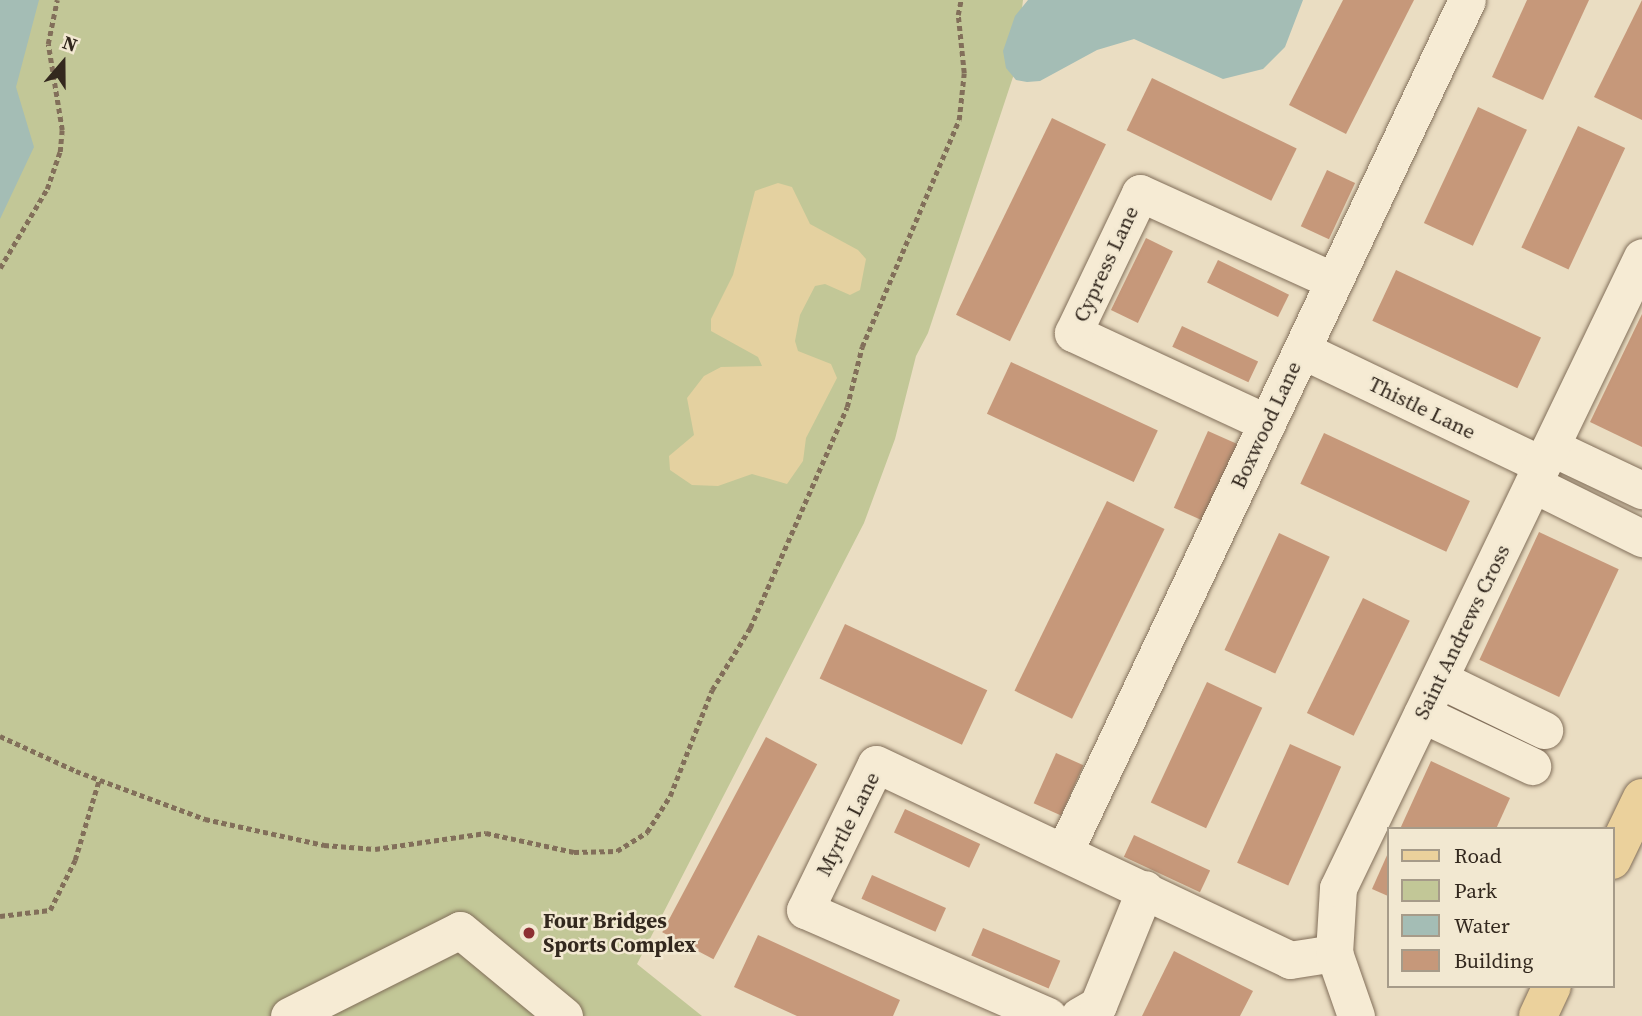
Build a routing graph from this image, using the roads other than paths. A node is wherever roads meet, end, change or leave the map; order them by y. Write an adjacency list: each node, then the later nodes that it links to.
1 (1467, 0): 3 (street, Boxwood Lane)
2 (1642, 257): 6 (street, Saint Andrews Cross)
3 (1334, 281): 4 (street, Boxwood Lane); 5 (street, Cypress Lane)
4 (1302, 350): 5 (street, Boxwood Lane); 6 (street, Thistle Lane)
5 (1267, 423): 14 (street, Boxwood Lane)
6 (1542, 465): 7 (street); 8 (street); 9 (street, Saint Andrews Cross)
7 (1642, 490)
8 (1642, 538)
9 (1439, 679): 10 (street, Saint Andrews Cross); 11 (street)
10 (1422, 714): 12 (street); 17 (street, Saint Andrews Cross)
11 (1544, 730)
12 (1532, 766)
13 (1642, 797): 15 (main road)
14 (1065, 850): 16 (street, Myrtle Lane); 21 (street, Myrtle Lane)
15 (1614, 856)
16 (1145, 889): 17 (street, Myrtle Lane); 22 (street)
17 (1334, 953): 23 (street, Saint Andrews Cross)
18 (1551, 988): 24 (main road)
19 (299, 1014): 20 (street)
20 (564, 1016)
21 (1048, 1016)
22 (1079, 1016)
23 (1356, 1016)
24 (1538, 1016)

